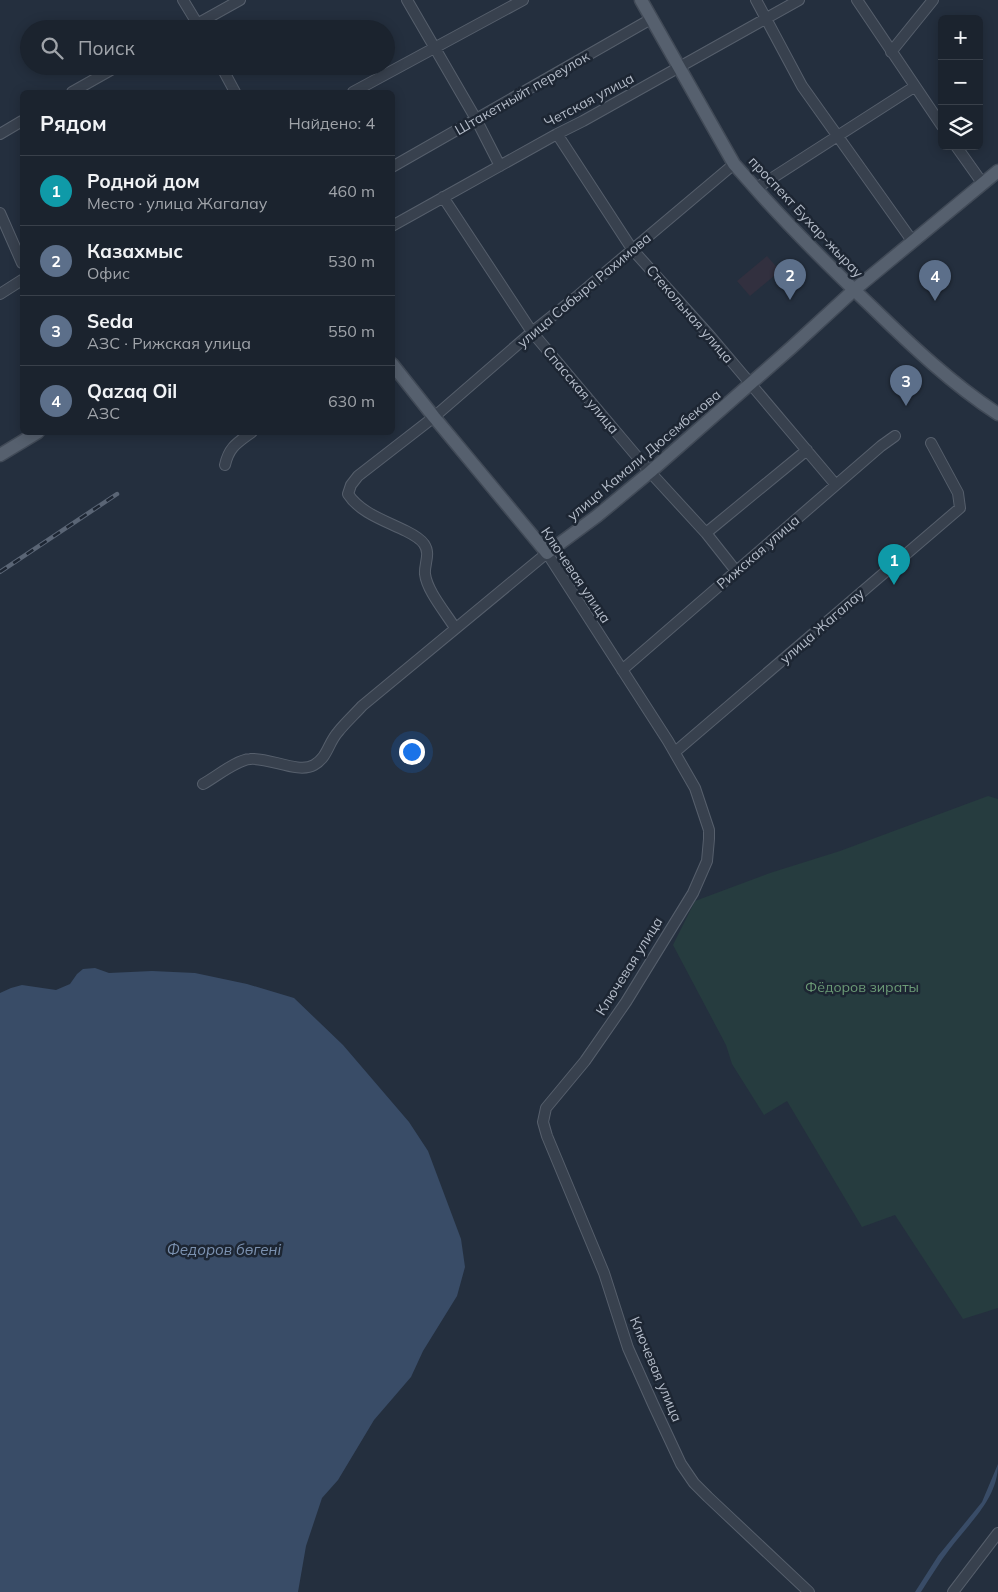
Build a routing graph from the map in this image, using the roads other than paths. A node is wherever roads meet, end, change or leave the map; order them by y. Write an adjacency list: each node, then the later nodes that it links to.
1 (183, 0): 12 (street)
2 (240, 0): 13 (street)
3 (523, 0): 14 (street)
4 (640, 0): 10 (main road, проспект Бухар-жырау)
5 (756, 0): 11 (street)
6 (799, 0): 11 (street, Четская улица)
7 (857, 0): 15 (street)
8 (933, 0): 15 (street)
9 (409, 1): 14 (street)
10 (651, 18): 16 (main road, проспект Бухар-жырау); 25 (street, Штакетныйт переулок)
11 (768, 19): 16 (street, Четская улица); 30 (street)
12 (195, 20)
13 (208, 20)
14 (434, 47): 17 (street); 25 (street)
15 (891, 52): 21 (street)
16 (680, 68): 29 (street, Четская улица); 32 (main road, проспект Бухар-жырау)
17 (395, 69)
18 (102, 75): 22 (street)
19 (226, 75): 23 (street)
20 (384, 75): 24 (street)
21 (914, 87): 26 (street); 30 (street)
22 (76, 90)
23 (235, 90)
24 (357, 90)
25 (476, 119): 33 (street, Штакетныйт переулок); 34 (street)
26 (938, 120)
27 (20, 122): 28 (street)
28 (0, 134)
29 (557, 134): 34 (street, Четская улица); 42 (street, Стекольная улица)
30 (837, 137): 37 (street); 41 (street)
31 (959, 150): 36 (street)
32 (734, 164): 37 (main road, проспект Бухар-жырау); 42 (street, улица Сабыра Рахимова)
33 (395, 165)
34 (500, 166): 38 (street, Четская улица)
35 (998, 171): 36 (main road, улица Камали Дюсембекова)
36 (983, 184): 41 (main road, улица Камали Дюсембекова)
37 (755, 189): 45 (main road, проспект Бухар-жырау)
38 (443, 196): 40 (street, Четская улица); 47 (street, Спасская улица)
39 (0, 214): 43 (street)
40 (395, 224)
41 (913, 242): 45 (main road, улица Камали Дюсембекова)
42 (632, 249): 47 (street, улица Сабыра Рахимова); 49 (street, Стекольная улица)
43 (20, 259)
44 (20, 281): 46 (street)
45 (854, 290): 49 (main road, улица Камали Дюсембекова); 50 (main road, проспект Бухар-жырау)
46 (0, 294)
47 (532, 332): 51 (street, улица Сабыра Рахимова); 59 (street, Спасская улица)
48 (395, 368): 51 (main road, Ключевая улица)
49 (750, 384): 56 (street, Стекольная улица); 59 (main road, улица Камали Дюсембекова)
50 (998, 414)
51 (434, 417): 62 (main road, Ключевая улица); 64 (street, улица Сабыра Рахимова)
52 (33, 435): 57 (main road)
53 (249, 435): 58 (street)
54 (895, 436): 60 (street, Рижская улица)
55 (931, 443): 66 (street, улица Жагалау)
56 (807, 450): 60 (street, Стекольная улица); 61 (street)
57 (0, 455)
58 (225, 465)
59 (650, 472): 61 (street, Спасская улица); 62 (main road, улица Камали Дюсембекова)
60 (836, 485): 63 (street, Рижская улица)
61 (706, 533): 63 (street, Спасская улица)
62 (547, 553): 64 (street, улица Камали Дюсембекова); 65 (street, Ключевая улица)
63 (736, 571): 65 (street, Рижская улица)
64 (455, 628): 67 (street, улица Камали Дюсембекова)
65 (622, 670): 66 (street, Ключевая улица)
66 (675, 752): 69 (street, Ключевая улица)
67 (203, 784)
68 (998, 1533): 70 (street)
69 (809, 1592)
70 (953, 1592)

